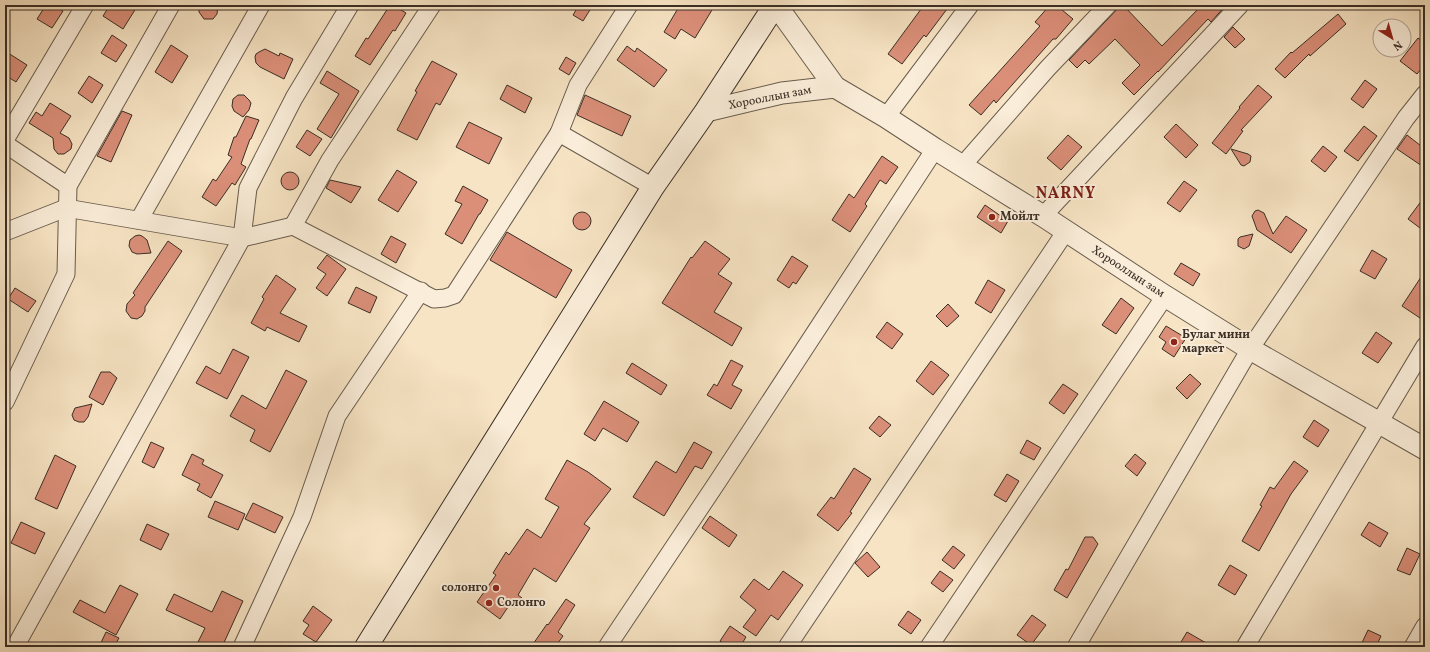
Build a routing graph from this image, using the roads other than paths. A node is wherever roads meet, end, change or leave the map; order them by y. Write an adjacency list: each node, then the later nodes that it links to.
1 (85, 5): 16 (street)
2 (171, 5): 20 (street)
3 (261, 5): 24 (street)
4 (350, 5): 28 (street)
5 (432, 5): 25 (street)
6 (629, 5): 15 (street)
7 (775, 5): 11 (street, Хорооллын зам); 13 (main road)
8 (970, 5): 14 (street)
9 (1108, 5): 19 (street)
10 (1240, 5): 23 (street)
11 (835, 87): 13 (street, Хорооллын зам); 14 (street, Хорооллын зам)
12 (1425, 94): 32 (street)
13 (706, 112): 21 (main road)
14 (886, 117): 18 (street, Хорооллын зам)
15 (559, 133): 21 (street); 29 (street)
16 (5, 140)
17 (5, 144): 20 (street)
18 (934, 149): 19 (street, Хорооллын зам); 40 (street)
19 (962, 166): 23 (street, Хорооллын зам)
20 (68, 186): 22 (street)
21 (653, 187): 39 (main road)
22 (66, 208): 24 (street); 27 (street); 33 (street)
23 (1043, 216): 26 (street, Хорооллын зам)
24 (138, 220): 28 (street)
25 (293, 226): 28 (street); 29 (street)
26 (1066, 231): 30 (street, Хорооллын зам); 41 (street)
27 (5, 232)
28 (242, 238): 37 (street)
29 (421, 292): 38 (street)
30 (1164, 296): 32 (street, Хорооллын зам); 42 (street)
31 (1425, 346): 34 (street)
32 (1250, 349): 34 (street, Хорооллын зам); 43 (street)
33 (5, 402)
34 (1379, 422): 35 (street, Хорооллын зам); 44 (street)
35 (1425, 449)
36 (1425, 626): 45 (street)
37 (15, 647)
38 (242, 647)
39 (366, 647)
40 (607, 647)
41 (787, 647)
42 (929, 647)
43 (1076, 647)
44 (1245, 647)
45 (1414, 647)

